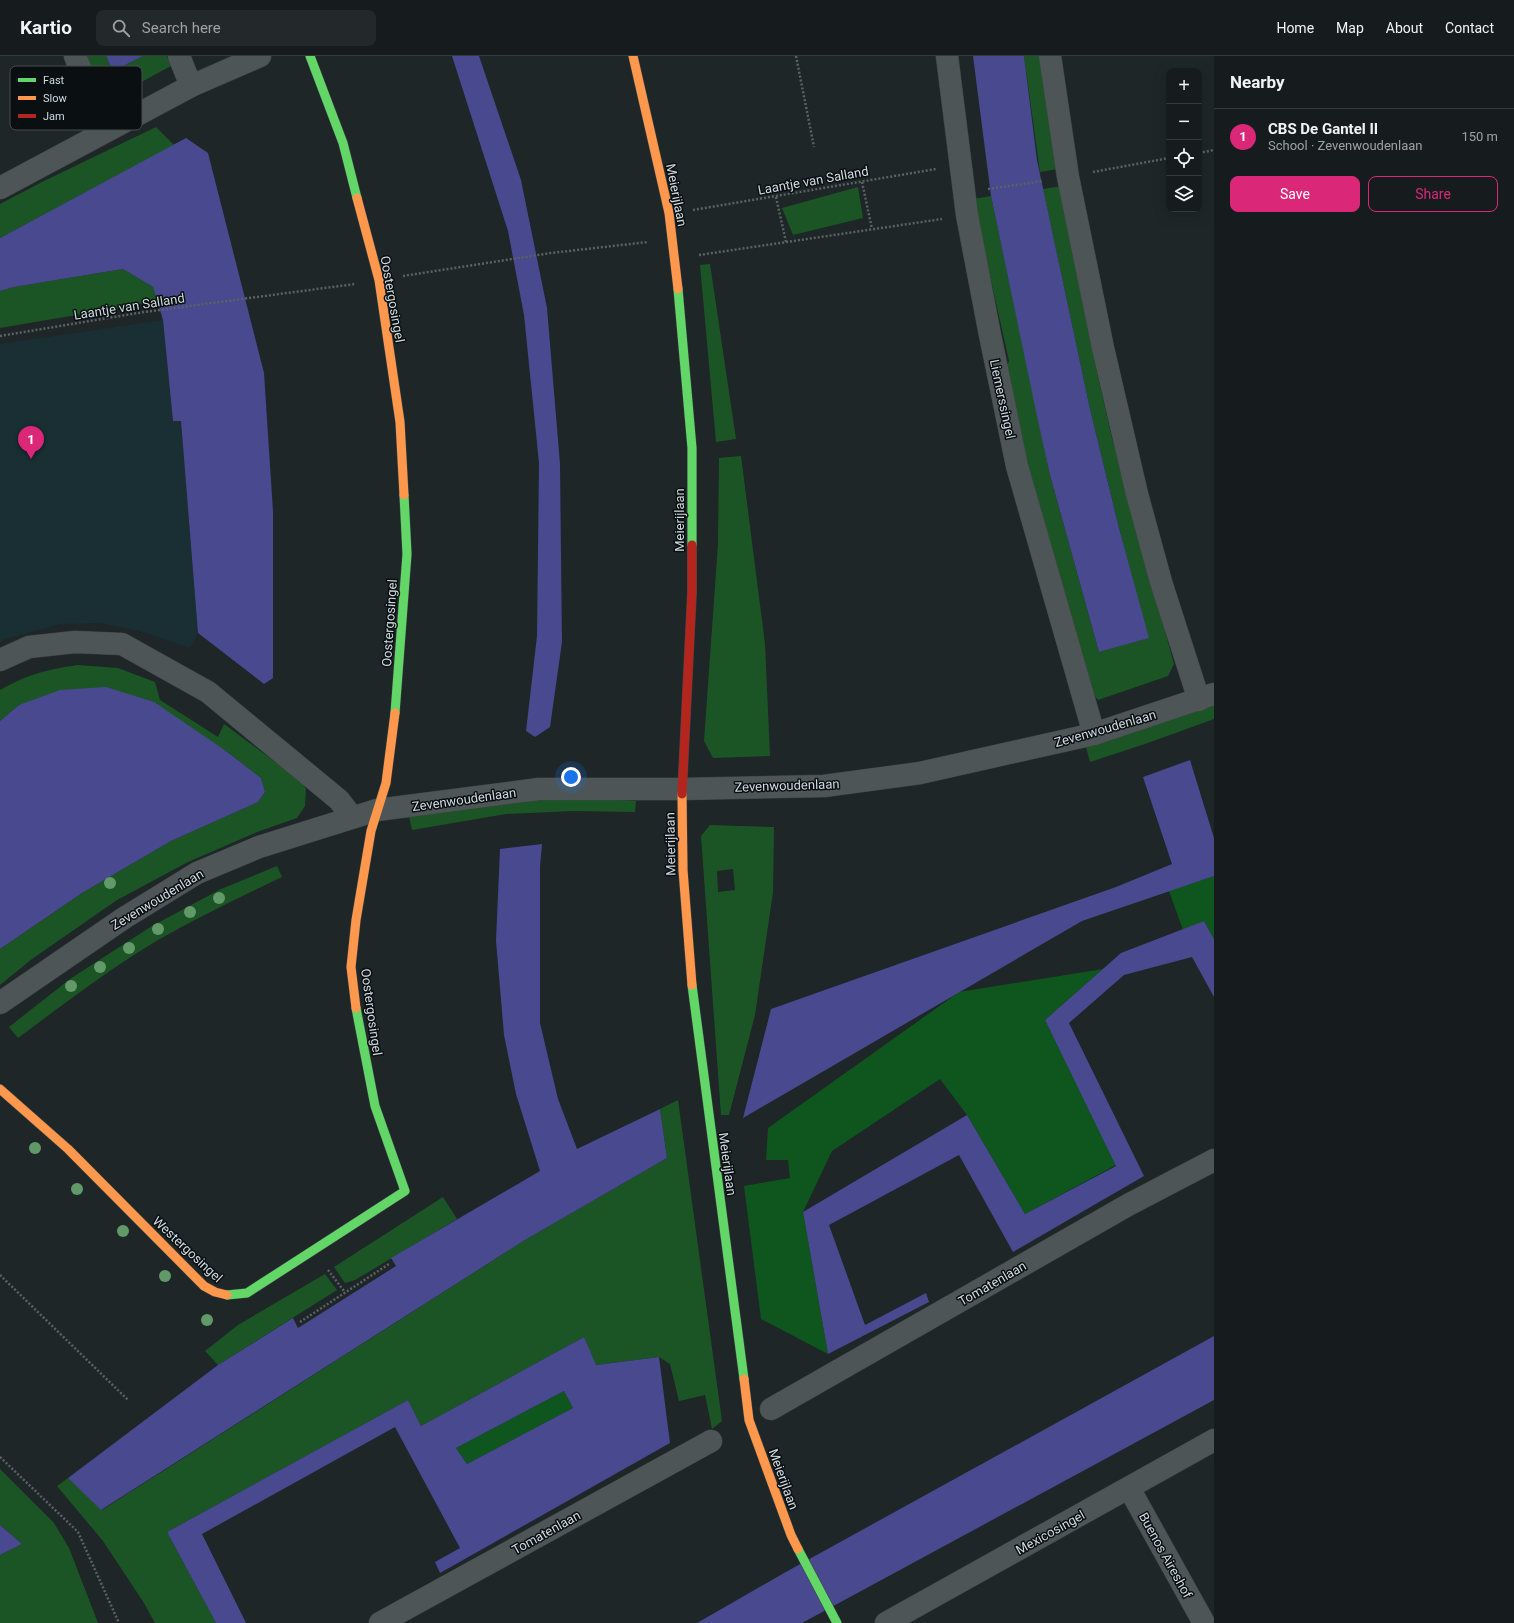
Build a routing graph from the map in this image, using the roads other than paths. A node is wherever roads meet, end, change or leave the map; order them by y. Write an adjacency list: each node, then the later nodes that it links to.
1 (75, 56): 8 (street)
2 (179, 56): 9 (street)
3 (260, 56): 9 (street)
4 (310, 56): 17 (street, Oostergosingel)
5 (633, 56): 16 (street, Meierijlaan)
6 (947, 56): 15 (street, Liemerssingel)
7 (1050, 56): 14 (street)
8 (79, 66)
9 (191, 86): 10 (street)
10 (142, 111)
11 (106, 130): 12 (street)
12 (0, 188)
13 (0, 660): 18 (street)
14 (1206, 697): 15 (street, Zevenwoudenlaan)
15 (1094, 734): 16 (street, Zevenwoudenlaan)
16 (682, 788): 17 (street, Zevenwoudenlaan); 27 (street, Meierijlaan)
17 (377, 810): 18 (street, Zevenwoudenlaan); 22 (street, Oostergosingel)
18 (352, 817): 19 (street, Zevenwoudenlaan)
19 (0, 1003)
20 (0, 1089): 22 (street, Westergosingel)
21 (1214, 1160): 23 (street, Tomatenlaan)
22 (405, 1191)
23 (771, 1409)
24 (711, 1440): 28 (street, Tomatenlaan)
25 (1214, 1440): 26 (street, Mexicosingel)
26 (1129, 1488): 29 (street, Mexicosingel); 30 (street, Buenos Aireshof)
27 (835, 1619)
28 (380, 1623)
29 (886, 1623)
30 (1204, 1623)

